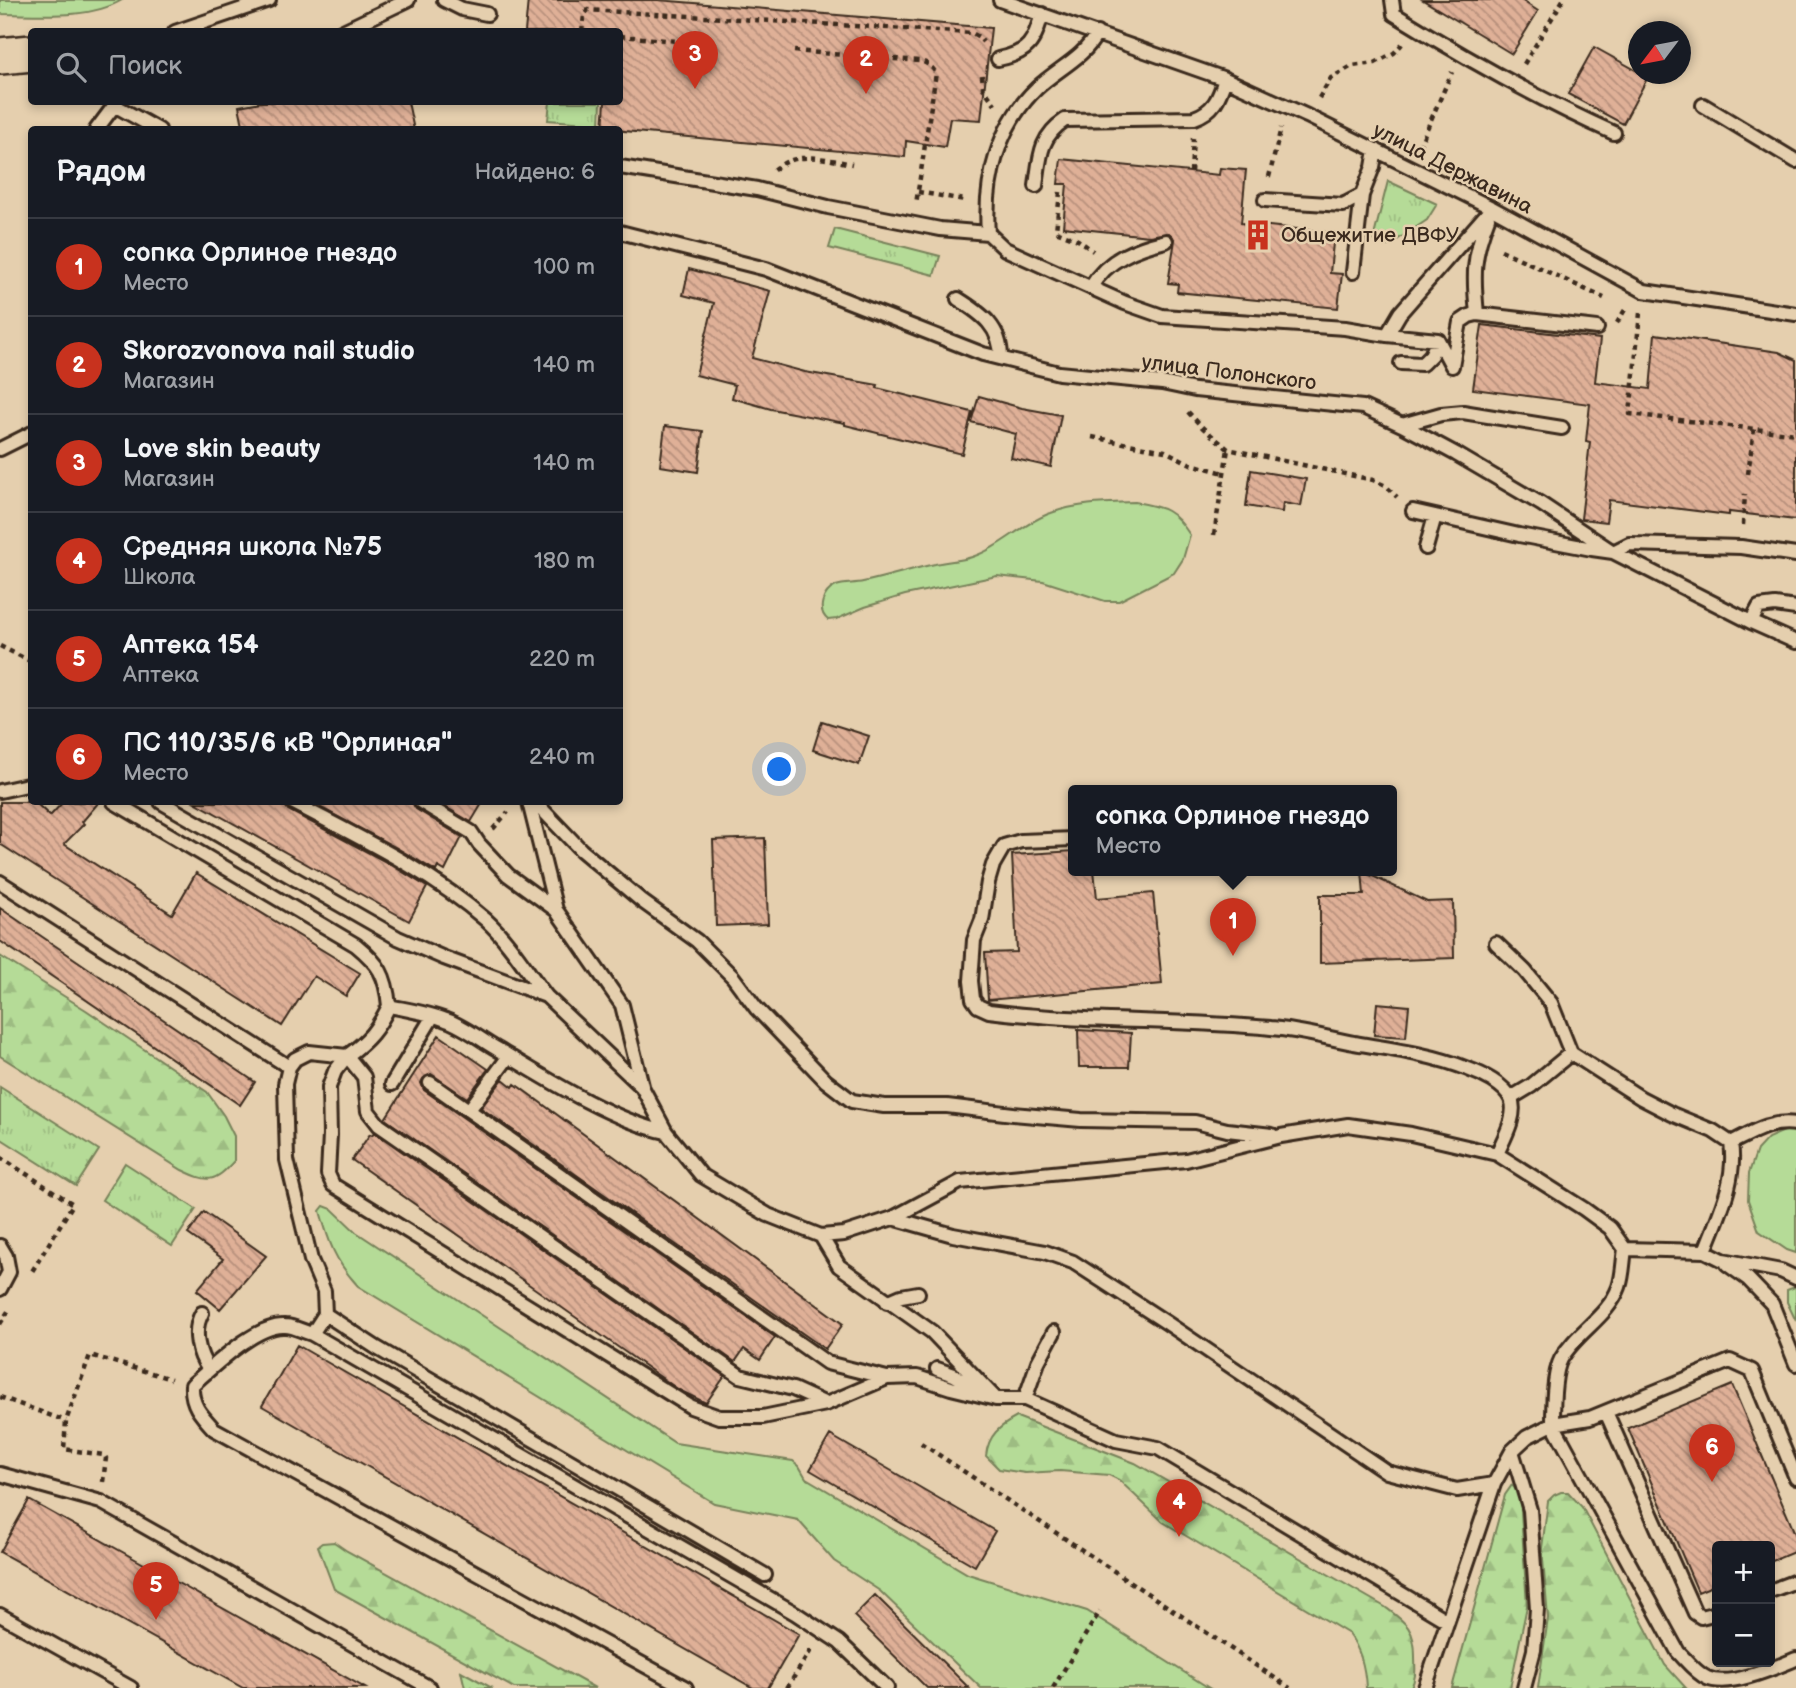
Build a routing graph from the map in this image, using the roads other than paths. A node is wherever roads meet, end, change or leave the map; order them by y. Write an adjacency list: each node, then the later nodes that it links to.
1 (268, 0): 8 (lane)
2 (408, 0): 9 (lane)
3 (444, 0): 6 (lane)
4 (1000, 0): 7 (lane, улица Державина)
5 (1392, 0): 20 (lane)
6 (487, 13)
7 (1042, 14): 10 (lane, улица Державина); 13 (lane)
8 (188, 28)
9 (349, 28)
10 (1097, 33): 14 (lane, улица Державина); 29 (lane)
11 (28, 53): 12 (street)
12 (0, 56)
13 (999, 59)
14 (1225, 79): 21 (lane, улица Державина); 24 (lane)
15 (115, 105): 18 (lane)
16 (119, 105): 19 (lane)
17 (1703, 105): 22 (lane)
18 (99, 126)
19 (153, 126)
20 (1614, 133)
21 (1376, 150): 25 (lane); 27 (lane, улица Державина)
22 (1796, 161)
23 (623, 167): 29 (lane)
24 (1036, 186)
25 (1362, 195): 26 (lane); 31 (lane)
26 (1265, 200)
27 (1492, 208): 34 (lane); 35 (lane, улица Державина); 37 (lane)
28 (623, 233): 39 (lane, улица Полонского)
29 (988, 233): 32 (lane)
30 (1166, 241): 32 (lane)
31 (1353, 272)
32 (1091, 286): 37 (lane)
33 (958, 299): 39 (lane)
34 (1477, 314): 36 (lane); 38 (lane)
35 (1796, 314)
36 (1597, 328)
37 (1387, 335): 38 (lane)
38 (1438, 340): 40 (lane)
39 (1000, 358): 41 (lane, улица Полонского)
40 (1401, 363)
41 (1402, 425): 42 (lane); 48 (lane, улица Полонского)
42 (1562, 428)
43 (28, 435): 44 (lane)
44 (0, 449)
45 (1413, 511): 46 (lane)
46 (1435, 516): 47 (lane); 48 (lane)
47 (1426, 548)
48 (1613, 552): 49 (lane); 51 (lane, улица Полонского)
49 (1796, 555)
50 (1796, 608): 51 (lane)
51 (1751, 622): 52 (lane, улица Полонского)
52 (1796, 642)
53 (28, 785): 54 (lane)
54 (0, 791)
55 (119, 805): 66 (lane)
56 (166, 805): 65 (lane)
57 (298, 805): 65 (lane)
58 (426, 805): 63 (lane)
59 (530, 805): 63 (lane)
60 (538, 805): 79 (lane)
61 (1068, 839): 75 (lane)
62 (0, 883): 71 (lane)
63 (556, 910): 74 (lane)
64 (1496, 943): 68 (lane)
65 (546, 996): 74 (lane)
66 (389, 1006): 67 (lane); 69 (lane)
67 (433, 1016): 70 (lane); 73 (lane)
68 (1571, 1053): 75 (lane); 80 (lane)
69 (346, 1056): 71 (lane); 102 (lane); 102 (lane)
70 (509, 1056): 76 (lane); 78 (lane)
71 (289, 1067): 93 (lane)
72 (430, 1083): 76 (lane)
73 (391, 1084)
74 (642, 1087): 78 (lane)
75 (1511, 1098): 81 (lane)
76 (469, 1110): 99 (lane)
77 (1796, 1124): 80 (lane)
78 (666, 1132): 83 (lane)
79 (1280, 1136): 81 (lane); 82 (lane)
80 (1731, 1143): 86 (lane)
81 (1497, 1154): 85 (lane)
82 (893, 1217): 83 (lane); 108 (lane)
83 (821, 1236): 91 (lane)
84 (0, 1246): 89 (lane)
85 (1625, 1249): 86 (lane); 104 (lane)
86 (1705, 1251): 87 (lane)
87 (1723, 1261): 88 (lane); 96 (lane)
88 (1796, 1278)
89 (0, 1289)
90 (918, 1293): 91 (lane)
91 (887, 1302): 100 (lane)
92 (202, 1313): 98 (lane)
93 (325, 1314): 95 (lane); 109 (lane)
94 (1054, 1332): 101 (lane)
95 (312, 1334): 98 (lane); 120 (lane)
96 (1796, 1364)
97 (937, 1368): 100 (lane)
98 (209, 1370): 119 (lane)
99 (887, 1378): 100 (lane); 102 (lane)
100 (996, 1399): 101 (lane)
101 (1025, 1399): 114 (lane)
102 (826, 1404)
103 (1606, 1412): 104 (lane); 107 (lane); 113 (lane)
104 (1553, 1424): 105 (lane); 116 (lane)
105 (1512, 1451): 108 (lane); 122 (lane)
106 (0, 1474): 118 (lane)
107 (1796, 1478)
108 (1494, 1484): 114 (lane)
109 (765, 1575)
110 (1796, 1581): 111 (lane)
111 (1775, 1589)
112 (0, 1615): 117 (lane)
113 (1712, 1615)
114 (1447, 1620): 121 (lane)
115 (1796, 1659): 116 (lane)
116 (1724, 1685)
117 (131, 1688)
118 (430, 1688)
119 (686, 1688)
120 (887, 1688)
121 (1425, 1688)
122 (1524, 1688)

